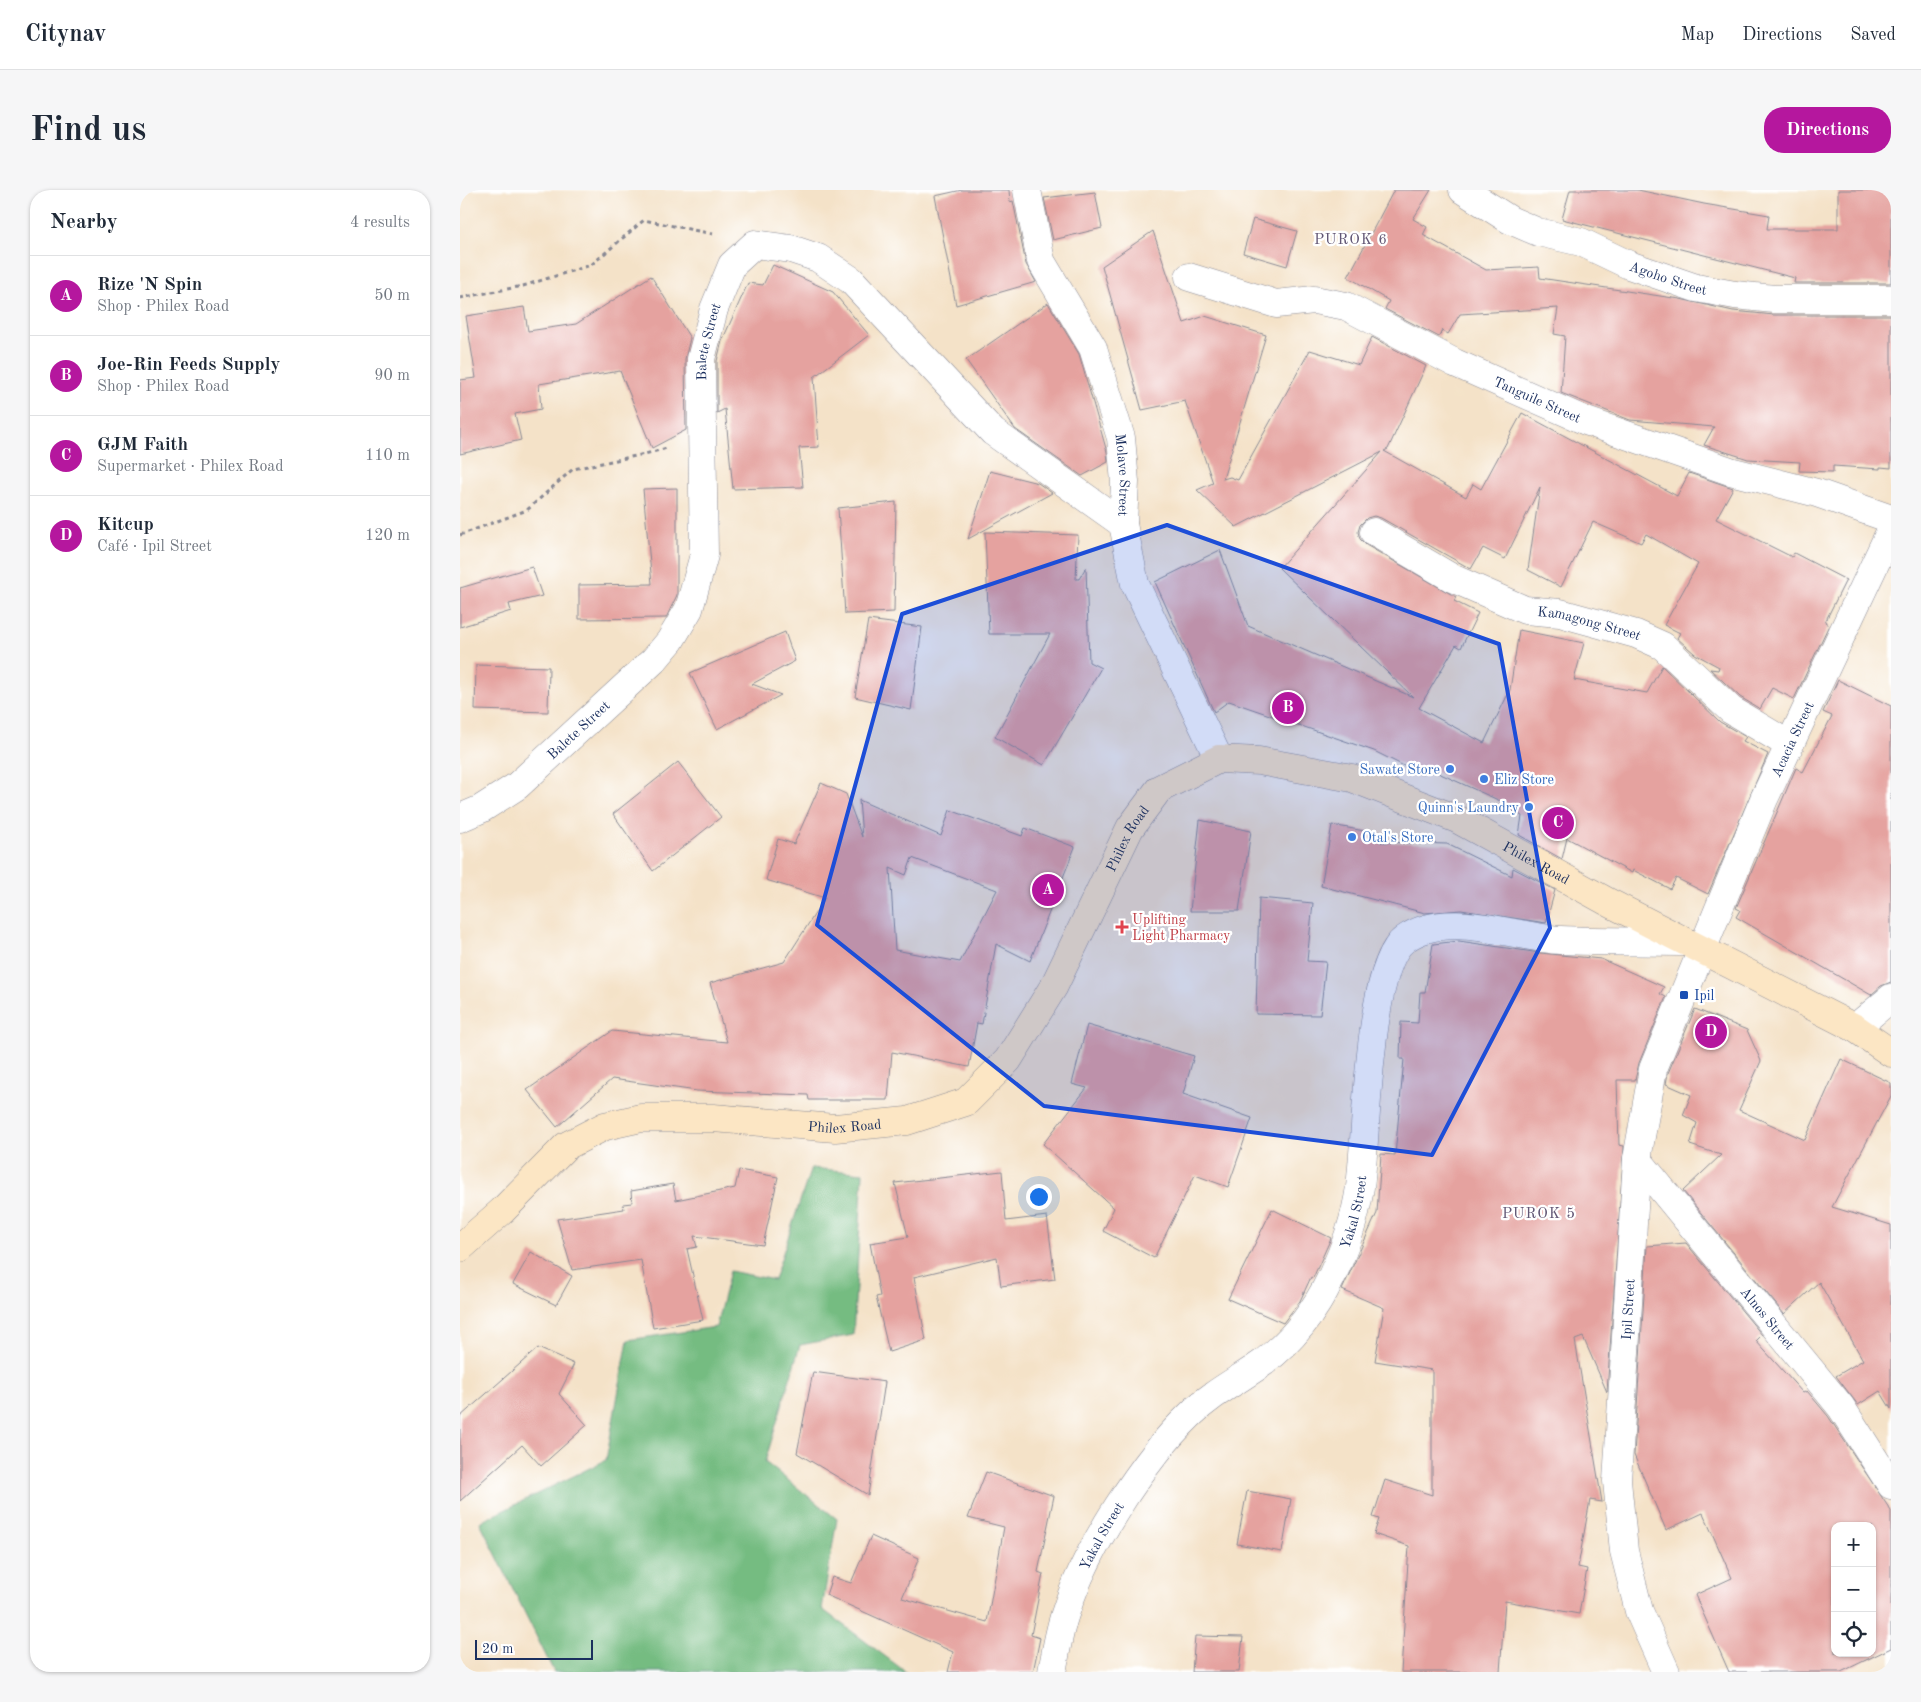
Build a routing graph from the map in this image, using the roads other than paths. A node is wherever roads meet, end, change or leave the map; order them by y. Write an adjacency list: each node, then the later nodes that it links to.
1 (1027, 190): 6 (street, Molave Street)
2 (1462, 190): 4 (street, Agoho Street)
3 (1190, 277): 5 (street, Tanguile Street)
4 (1891, 299)
5 (1891, 519)
6 (1123, 524): 10 (street, Molave Street); 11 (street, Balete Street)
7 (1891, 530): 9 (street, Acacia Street)
8 (1374, 532): 9 (street, Kamagong Street)
9 (1788, 744): 12 (street, Acacia Street)
10 (1219, 759): 12 (street, Philex Road); 17 (street, Philex Road)
11 (460, 818)
12 (1693, 946): 14 (street, Philex Road); 16 (street, Ipil Street); 19 (street, Yakal Street)
13 (1891, 998): 14 (street)
14 (1855, 1028): 15 (street, Philex Road)
15 (1891, 1053)
16 (1637, 1159): 18 (street, Alnos Street); 20 (street, Ipil Street)
17 (460, 1248)
18 (1891, 1485)
19 (1052, 1672)
20 (1666, 1672)

